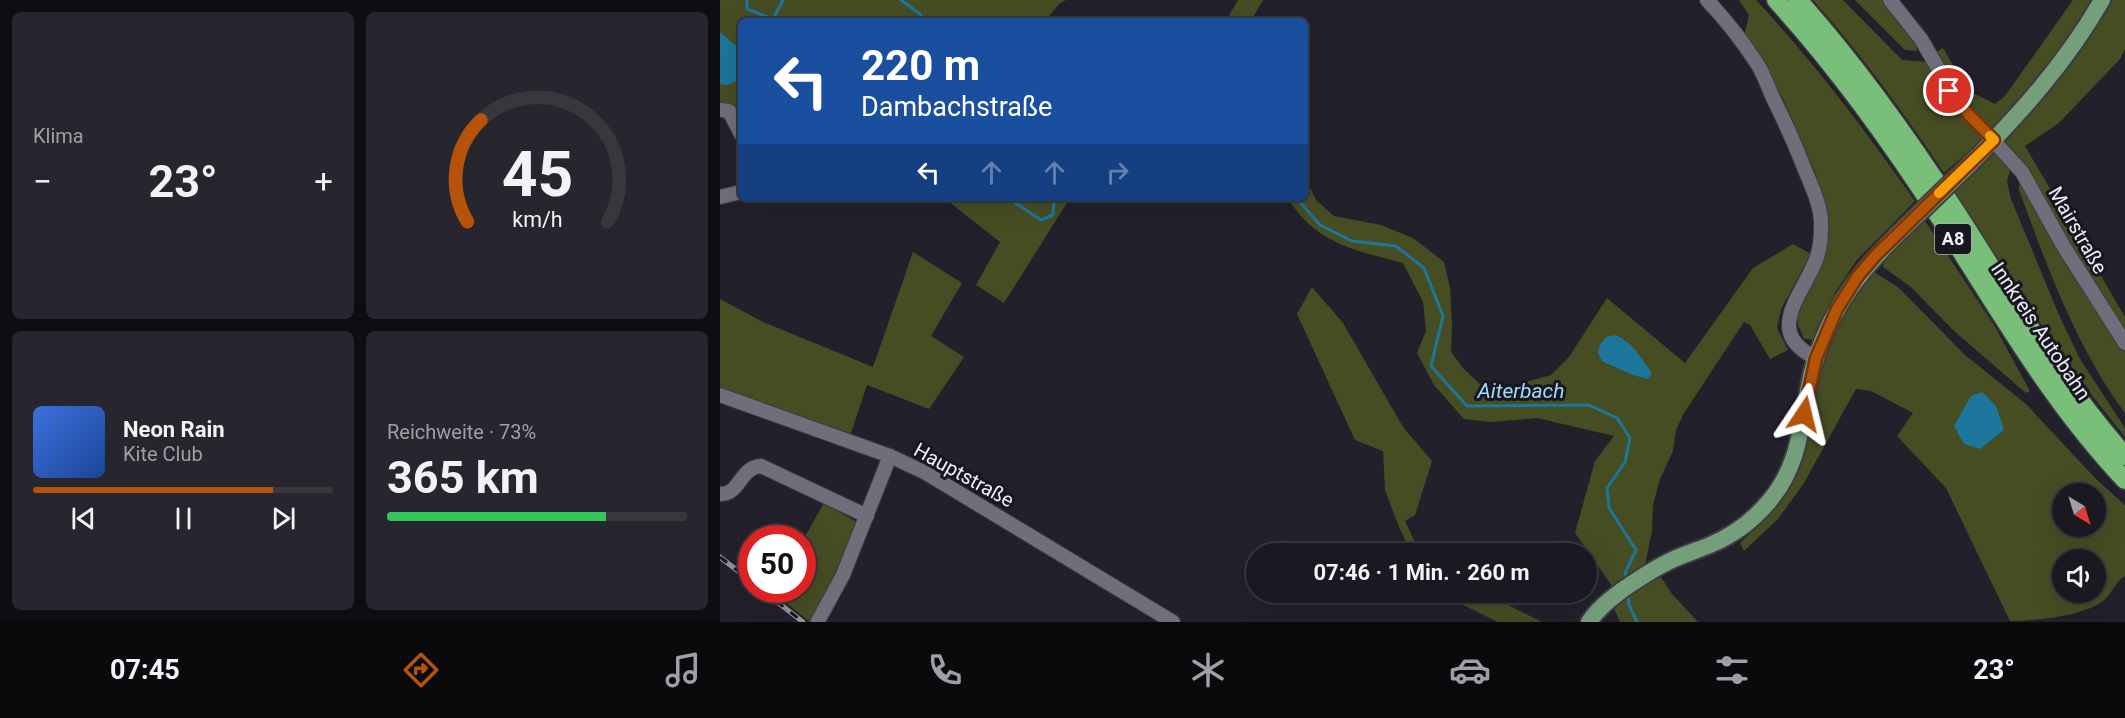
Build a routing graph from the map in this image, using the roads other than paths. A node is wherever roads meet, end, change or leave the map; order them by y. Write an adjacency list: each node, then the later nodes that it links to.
1 (1707, 0): 12 (street)
2 (1776, 0): 16 (highway, Innkreis Autobahn / A8)
3 (1798, 0): 15 (highway, Innkreis Autobahn / A8)
4 (1890, 0): 8 (street, Mairstraße)
5 (2102, 0): 8 (main road)
6 (720, 110): 7 (street)
7 (738, 128)
8 (1994, 140): 11 (street, Mairstraße); 12 (main road, bridge)
9 (738, 193): 10 (street)
10 (720, 197)
11 (2125, 343)
12 (1816, 358): 21 (main road)
13 (720, 395): 14 (street, Hauptstraße)
14 (890, 456): 18 (street); 20 (street, Hauptstraße)
15 (2125, 456)
16 (2125, 480)
17 (720, 494): 18 (street)
18 (867, 516): 19 (street)
19 (818, 621)
20 (1173, 622)
21 (1589, 622)

